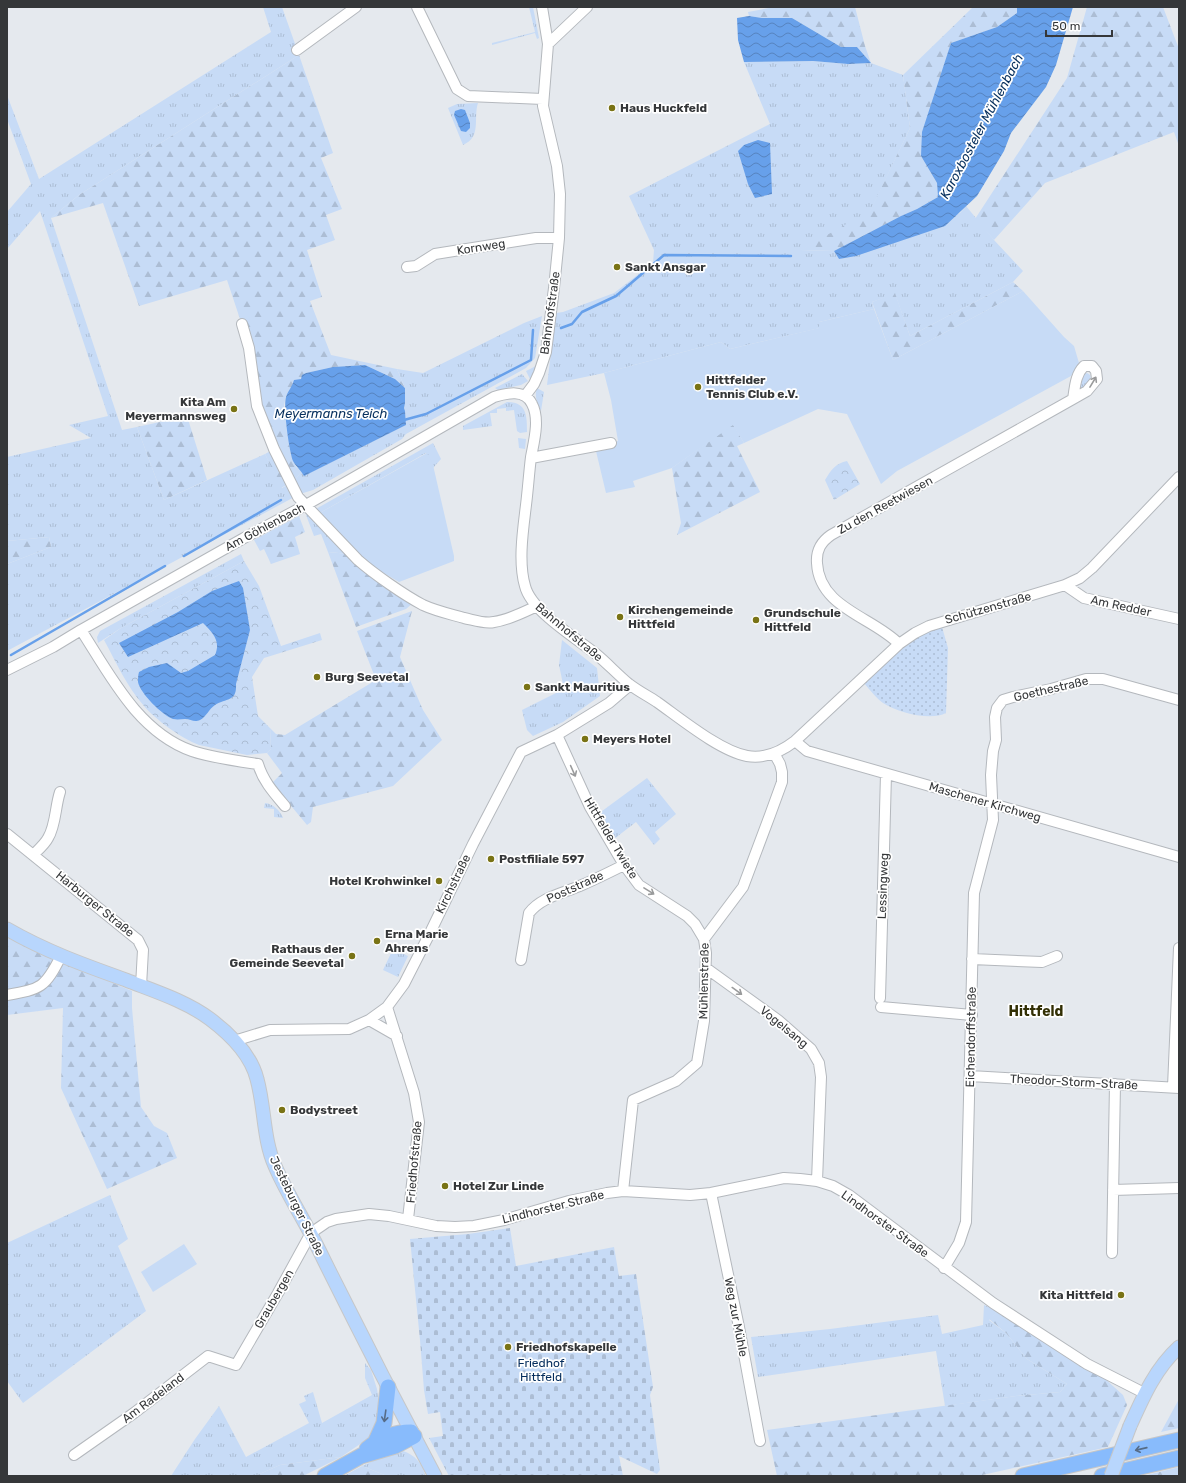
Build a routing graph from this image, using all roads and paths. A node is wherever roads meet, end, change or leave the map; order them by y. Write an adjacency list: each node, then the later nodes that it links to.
1 (356, 7): 6 (street)
2 (417, 7): 7 (street)
3 (542, 7): 5 (street, Bahnhofstraße)
4 (587, 7): 5 (street)
5 (548, 44): 7 (street, Bahnhofstraße)
6 (297, 50)
7 (544, 99): 8 (street, Bahnhofstraße)
8 (559, 238): 9 (street, Kornweg); 11 (street, Bahnhofstraße)
9 (407, 267)
10 (242, 324): 16 (street)
11 (525, 396): 14 (street, Bahnhofstraße); 16 (street, Am Göhlenbach)
12 (1074, 399): 21 (street, Zu den Reetwiesen)
13 (611, 443): 14 (street)
14 (531, 458): 18 (street, Bahnhofstraße)
15 (1179, 477): 17 (street, Schützenstraße)
16 (306, 505): 18 (street); 20 (street, Am Göhlenbach)
17 (1065, 585): 19 (street, Am Redder); 21 (street, Schützenstraße)
18 (537, 606): 23 (street, Bahnhofstraße)
19 (1179, 619)
20 (81, 630): 22 (street, Am Göhlenbach); 31 (street)
21 (899, 644): 26 (street, Schützenstraße)
22 (7, 670)
23 (630, 685): 25 (street, Kirchstraße); 27 (street, Bahnhofstraße)
24 (1179, 700): 30 (street, Goethestraße)
25 (557, 735): 35 (street, Hittfelder Twiete, one-way to 35); 46 (street, Kirchstraße)
26 (795, 742): 27 (street, Schützenstraße); 28 (street, Maschener Kirchweg)
27 (774, 754): 37 (street, Mühlenstraße)
28 (886, 774): 30 (street, Maschener Kirchweg); 47 (street, Lessingweg)
29 (60, 792): 33 (street)
30 (993, 804): 34 (street, Maschener Kirchweg); 41 (street, Eichendorffstraße)
31 (285, 806)
32 (7, 834): 33 (street, Harburger Straße)
33 (34, 855): 44 (street, Harburger Straße)
34 (1179, 857)
35 (624, 865): 37 (street, Hittfelder Twiete, one-way to 37); 42 (street, Poststraße)
36 (7, 929): 39 (main road, Jesteburger Straße)
37 (704, 939): 43 (street, Mühlenstraße)
38 (1179, 948): 53 (street)
39 (61, 956): 44 (main road, Jesteburger Straße); 45 (street)
40 (1057, 956): 41 (street)
41 (972, 959): 47 (street, Eichendorffstraße)
42 (521, 960)
43 (706, 968): 54 (street, Vogelsang, one-way to 54); 57 (street, Mühlenstraße)
44 (141, 986): 50 (main road, Jesteburger Straße)
45 (7, 995)
46 (387, 1007): 48 (street, Kirchstraße); 49 (street, Friedhofstraße)
47 (972, 1015): 51 (street, Eichendorffstraße)
48 (369, 1020): 49 (street); 50 (street, Kirchstraße)
49 (397, 1036): 59 (street, Friedhofstraße)
50 (234, 1041): 60 (main road, Jesteburger Straße)
51 (970, 1076): 52 (street, Theodor-Storm-Straße); 62 (street, Eichendorffstraße)
52 (1115, 1084): 53 (street, Theodor-Storm-Straße); 56 (street)
53 (1176, 1087)
54 (817, 1181): 58 (street, Lindhorster Straße); 62 (street, Lindhorster Straße)
55 (1179, 1188): 56 (street)
56 (1113, 1190): 61 (street)
57 (623, 1192): 58 (street, Lindhorster Straße); 59 (street, Lindhorster Straße)
58 (711, 1193): 69 (street, Weg zur Mühle)
59 (408, 1219): 60 (street, Lindhorster Straße)
60 (311, 1233): 64 (street, Graubergen); 65 (main road, Jesteburger Straße)
61 (1112, 1253)
62 (944, 1268): 66 (street, Lindhorster Straße)
63 (1179, 1347): 66 (main road)
64 (236, 1364): 71 (street, Am Radeland)
65 (388, 1387): 67 (main road, Jesteburger Straße); 70 (highway, one-way to 70)
66 (1144, 1393): 78 (main road, bridge)
67 (412, 1434): 70 (highway); 72 (highway); 75 (main road, Jesteburger Straße)
68 (1179, 1440): 76 (highway, one-way to 76)
69 (760, 1441)
70 (375, 1443): 72 (highway)
71 (74, 1455)
72 (361, 1456): 74 (highway)
73 (1179, 1458): 77 (highway)
74 (325, 1476)
75 (435, 1476)
76 (1023, 1476)
77 (1102, 1476)
78 (1111, 1476)

